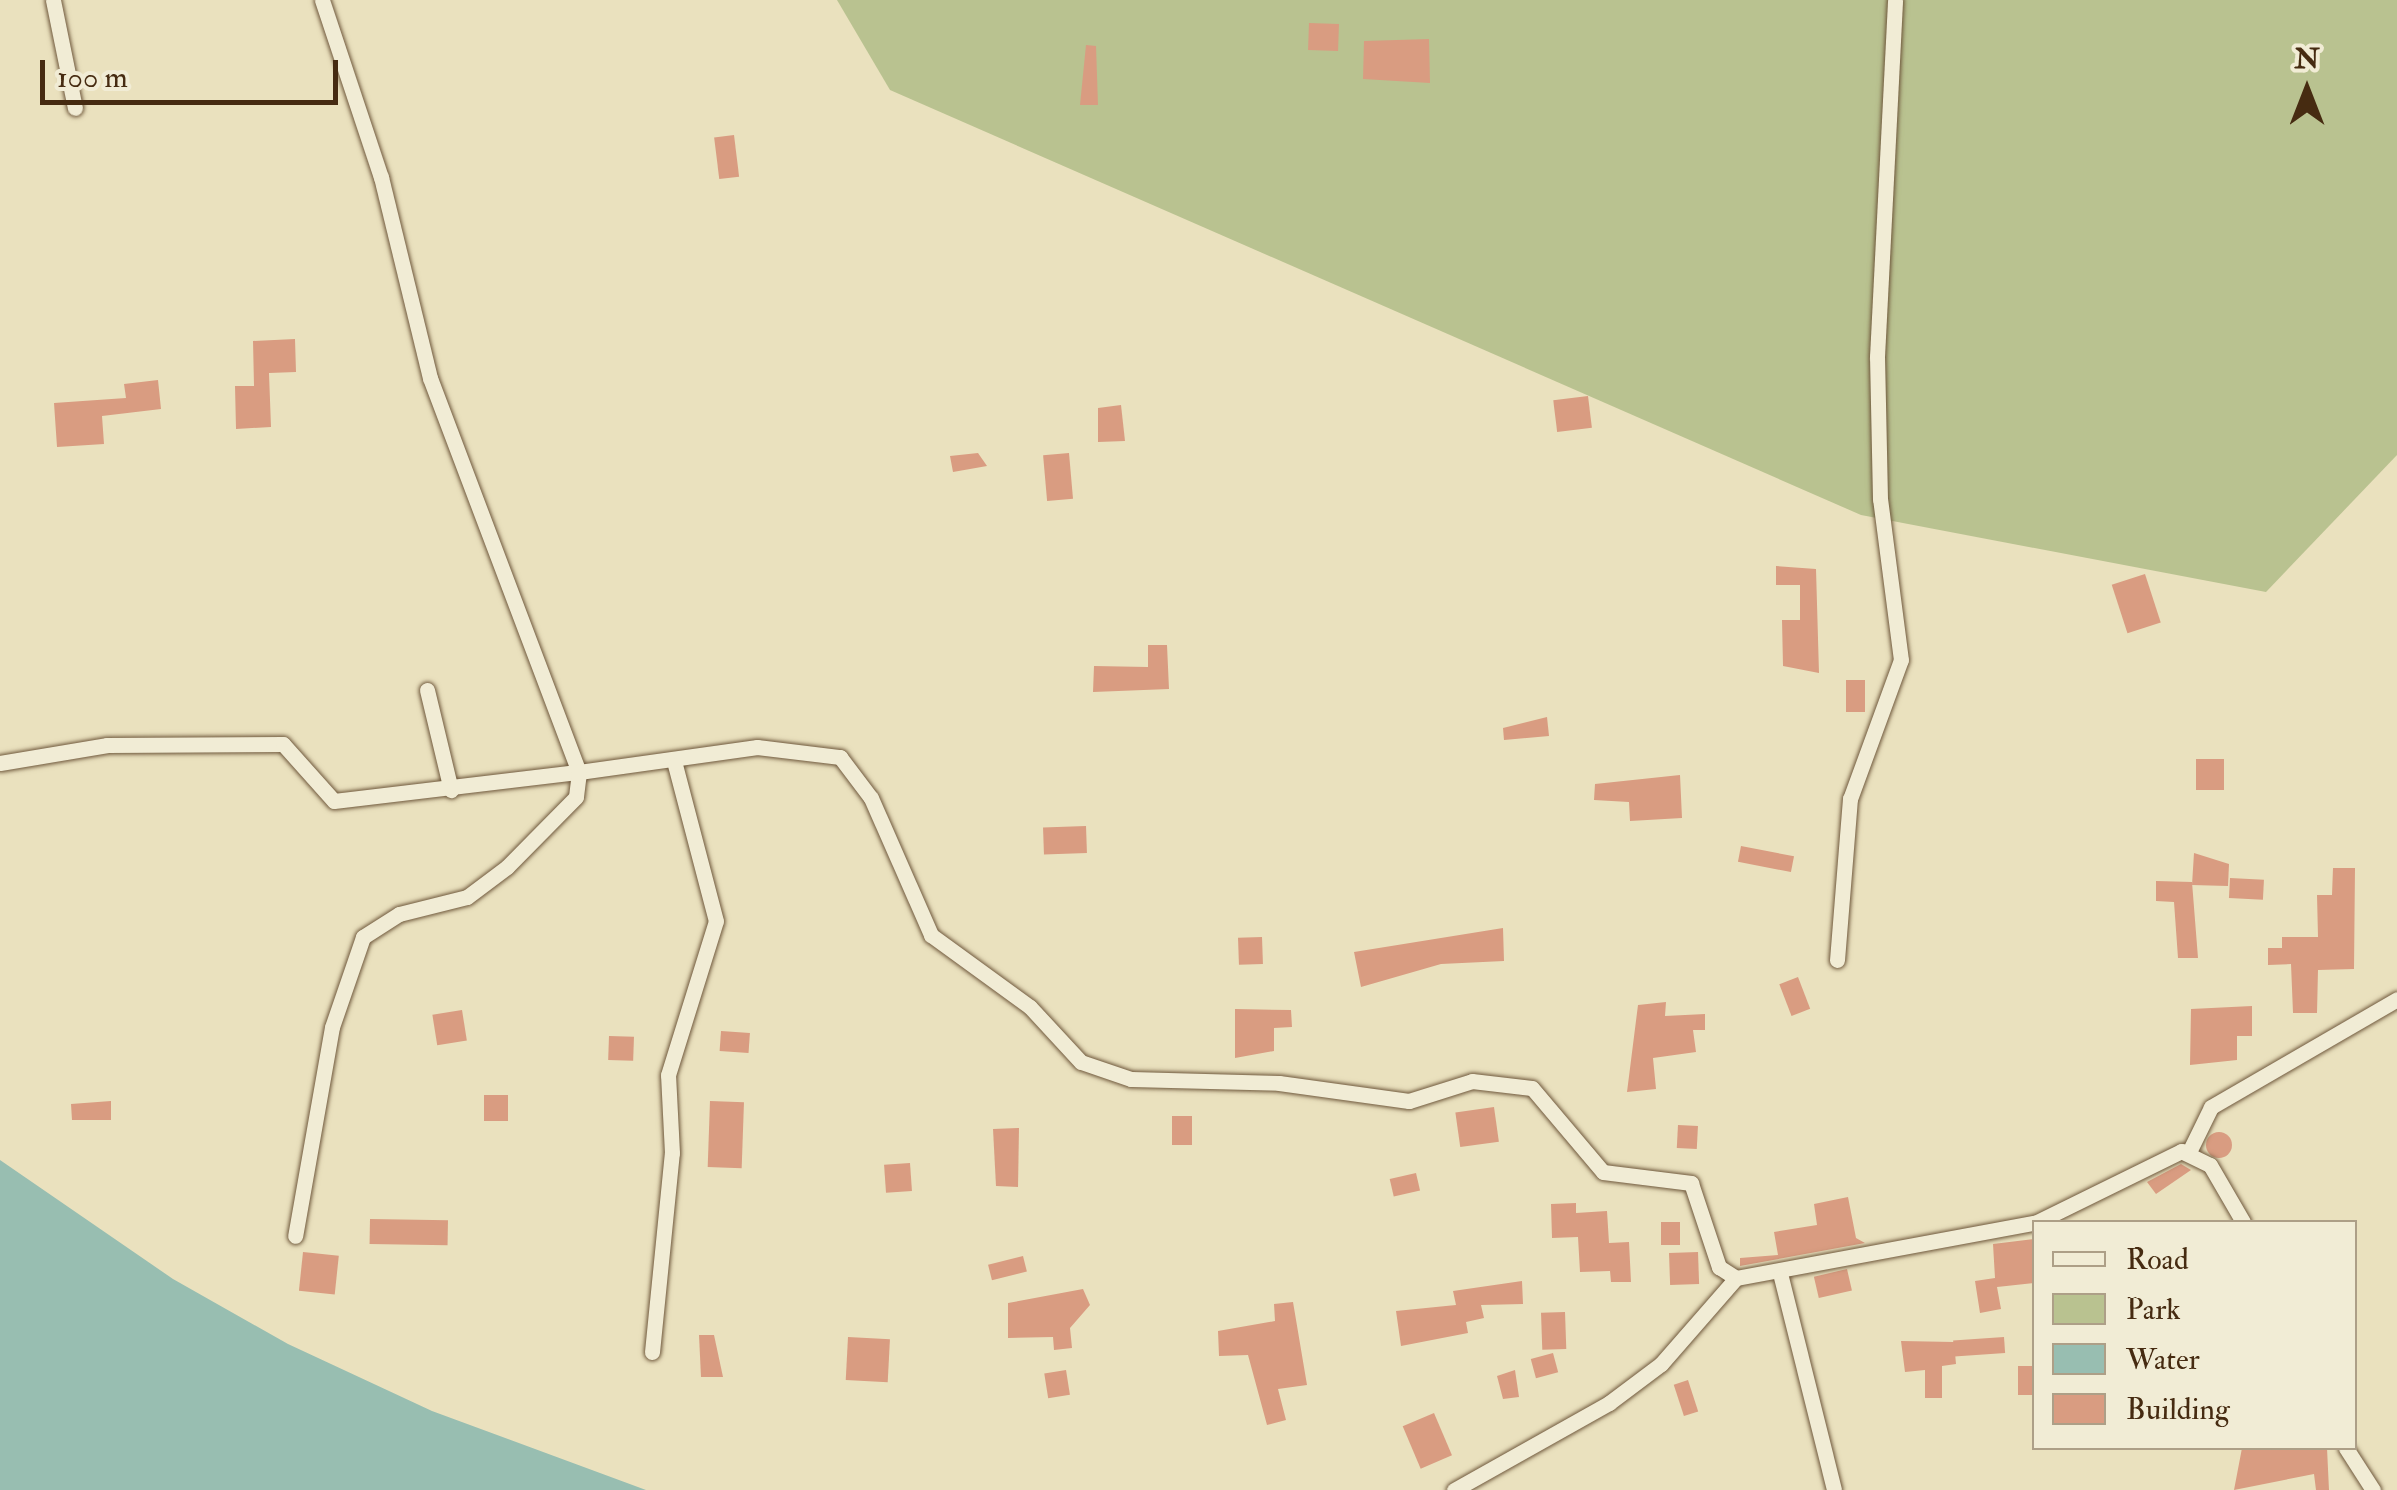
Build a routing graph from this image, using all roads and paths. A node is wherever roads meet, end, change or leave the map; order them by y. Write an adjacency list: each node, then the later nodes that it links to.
1 (52, 0): 4 (street)
2 (322, 0): 8 (street)
3 (1895, 0): 10 (street)
4 (75, 108)
5 (427, 690): 9 (street)
6 (0, 763): 9 (street)
7 (674, 764): 8 (street); 18 (street); 19 (street)
8 (578, 772): 9 (street); 16 (street)
9 (451, 790)
10 (1837, 960)
11 (2397, 999): 12 (street)
12 (2189, 1152): 13 (street); 14 (street)
13 (2042, 1220)
14 (2243, 1220)
15 (2032, 1224): 17 (street)
16 (295, 1236)
17 (1781, 1277): 18 (street); 22 (street)
18 (1736, 1278): 21 (street)
19 (652, 1352)
20 (2347, 1450): 23 (street)
21 (1454, 1490)
22 (1834, 1490)
23 (2373, 1490)

